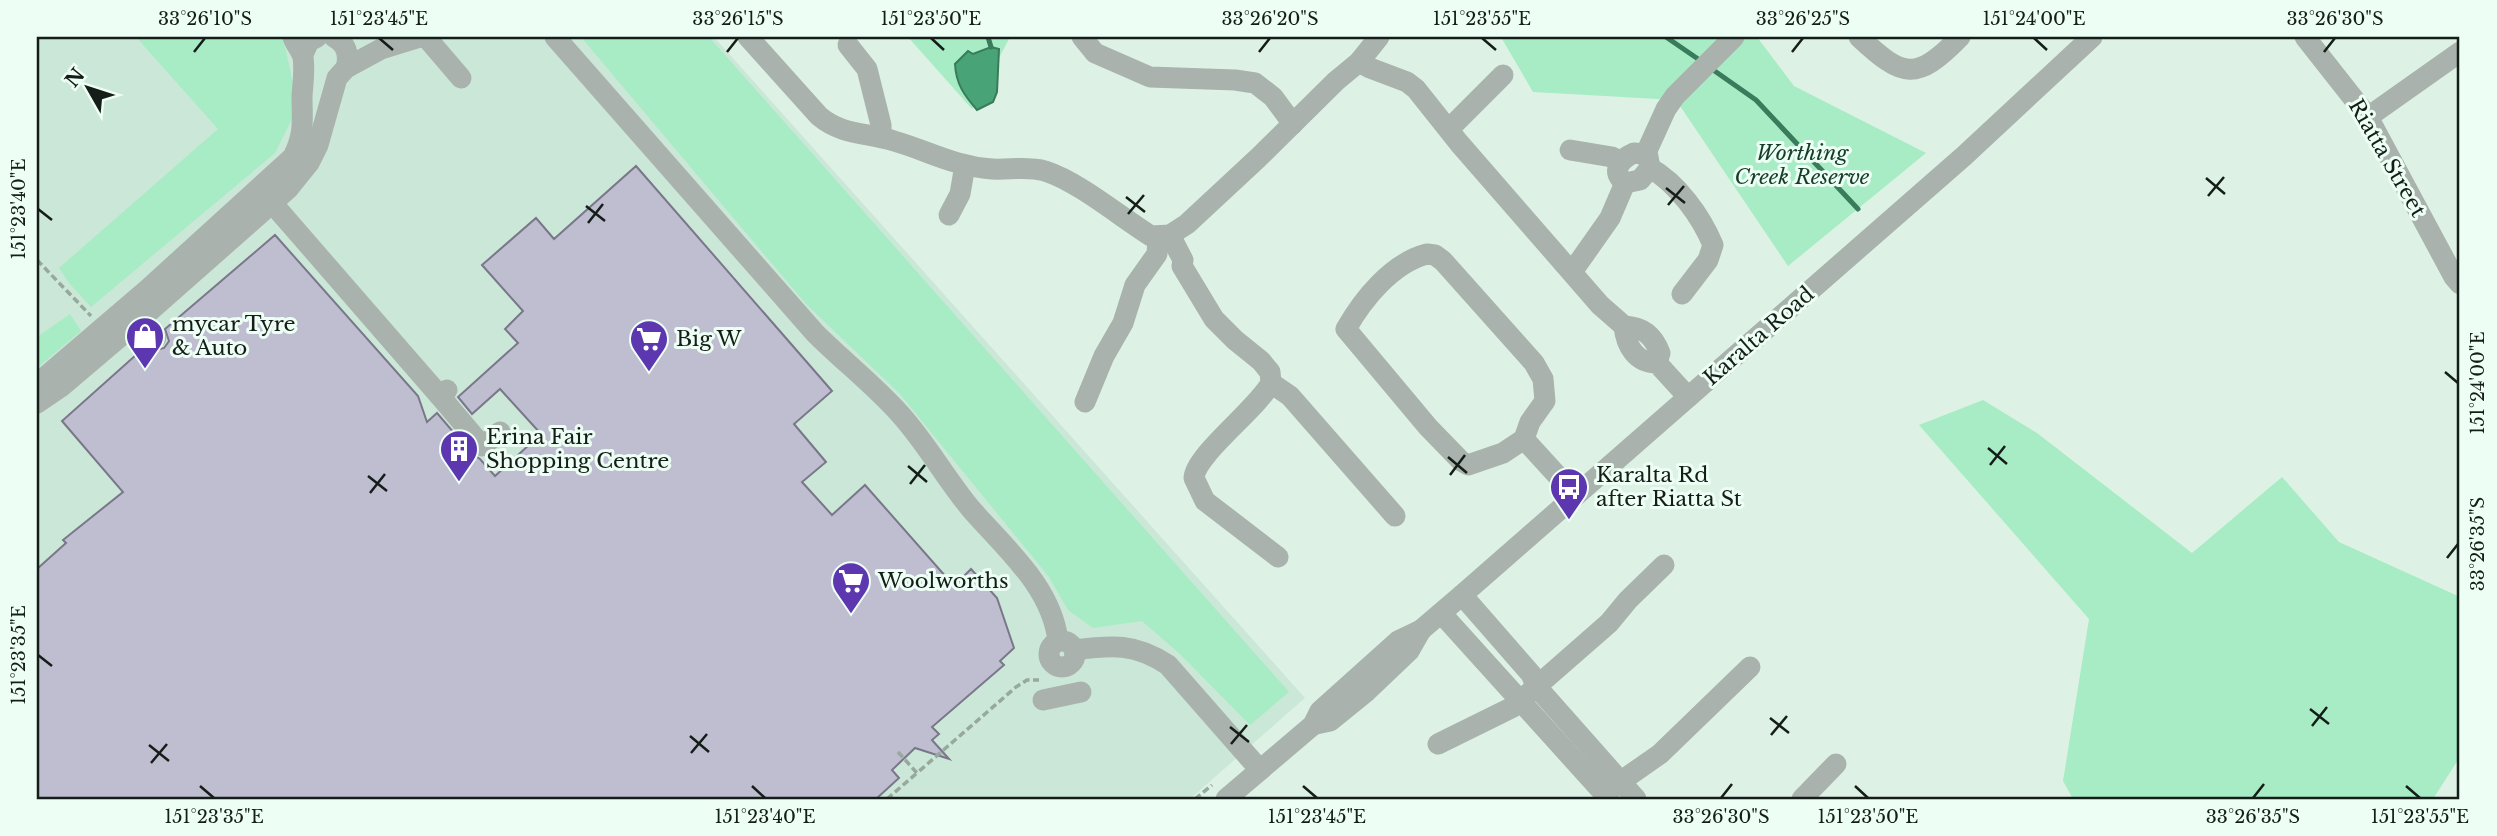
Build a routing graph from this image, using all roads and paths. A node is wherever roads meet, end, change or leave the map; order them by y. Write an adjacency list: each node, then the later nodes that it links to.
1 (331, 37): 15 (street); 17 (street)
2 (420, 37): 17 (street)
3 (426, 37): 19 (street)
4 (555, 37): 61 (street)
5 (748, 37): 23 (street)
6 (1082, 37): 21 (street)
7 (1379, 37): 16 (street)
8 (1734, 37): 26 (street)
9 (1859, 37): 10 (street)
10 (1960, 37)
11 (2092, 37): 43 (street, Karalta Road)
12 (2305, 37): 20 (street, Riatta Street)
13 (848, 45): 23 (street)
14 (2460, 52): 20 (street)
15 (300, 53): 17 (street); 28 (street)
16 (1359, 62): 21 (street); 22 (street)
17 (341, 73): 31 (street)
18 (1503, 75): 22 (street)
19 (461, 78)
20 (2368, 117): 36 (street, Riatta Street)
21 (1293, 124): 33 (street)
22 (1449, 129): 35 (street)
23 (881, 137): 27 (street)
24 (1570, 149): 25 (street)
25 (1621, 161): 26 (street); 29 (street)
26 (1647, 162): 29 (street); 37 (street)
27 (965, 165): 32 (street); 33 (street)
28 (272, 177): 30 (street); 31 (street)
29 (1625, 183): 35 (street)
30 (249, 197): 31 (street); 39 (street)
31 (272, 204): 38 (street); 46 (street)
32 (949, 215)
33 (1162, 242): 41 (street); 44 (street)
34 (37, 260): 39 (path)
35 (1572, 272): 43 (street)
36 (2460, 284)
37 (1682, 294)
38 (140, 319): 39 (street); 40 (street); 45 (street)
39 (101, 321): 42 (street)
40 (156, 338)
41 (1271, 383): 49 (street); 50 (street)
42 (37, 384)
43 (1688, 397): 48 (street, Karalta Road)
44 (1085, 402)
45 (37, 403)
46 (500, 432)
47 (1524, 439): 47 (street); 48 (street)
48 (1575, 495): 52 (street, Karalta Road)
49 (1395, 516)
50 (1278, 557)
51 (1664, 565): 57 (street)
52 (1462, 595): 53 (street, Karalta Road); 57 (street)
53 (1441, 613): 57 (street); 61 (street, Karalta Road)
54 (1750, 667): 63 (street)
55 (1044, 691): 56 (street); 62 (path)
56 (1082, 692)
57 (1529, 693): 58 (street); 63 (street)
58 (1438, 744)
59 (898, 752): 62 (path)
60 (1836, 764): 67 (street)
61 (1260, 770): 65 (street, Karalta Road)
62 (917, 773): 64 (path)
63 (1607, 793): 66 (street)
64 (887, 799)
65 (1226, 799)
66 (1636, 799)
67 (1802, 799)

